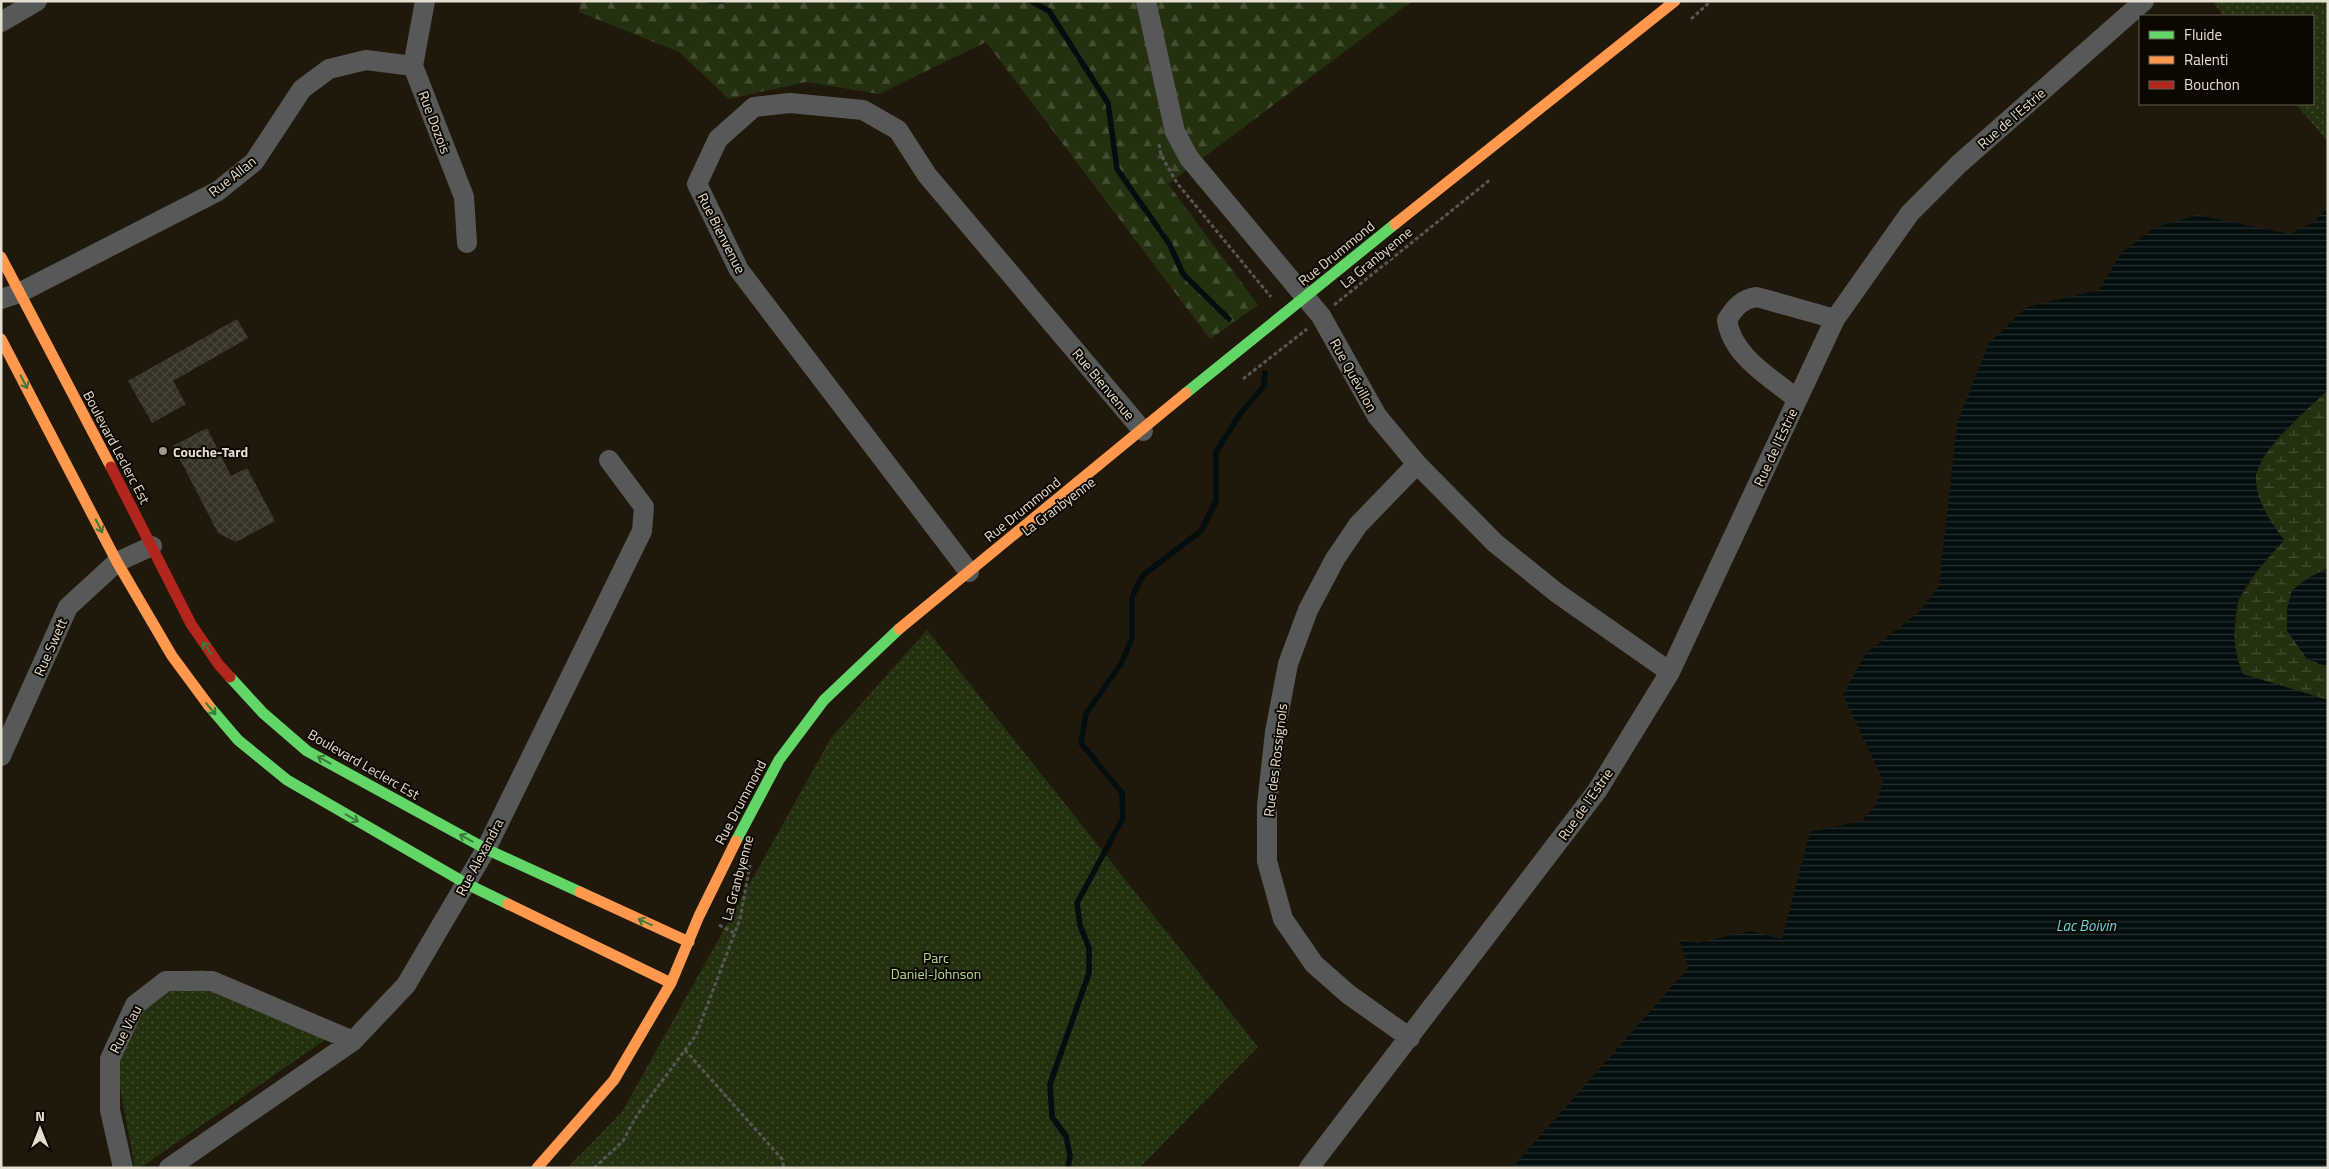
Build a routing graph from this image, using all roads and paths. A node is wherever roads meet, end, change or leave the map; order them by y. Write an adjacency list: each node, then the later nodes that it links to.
1 (37, 1): 8 (street)
2 (425, 1): 9 (street)
3 (1146, 1): 14 (street, Rue Quévillon)
4 (1675, 1): 14 (street, Rue Drummond)
5 (1711, 1): 7 (path)
6 (2144, 1): 16 (street, Rue de l'Estrie)
7 (1688, 21)
8 (1, 22)
9 (413, 66): 11 (street, Rue Dozois); 13 (street, Rue Allan)
10 (1496, 175): 15 (path, La Granbyenne)
11 (467, 243)
12 (1, 257): 13 (street, Boulevard Leclerc Est)
13 (10, 296): 23 (street, Boulevard Leclerc Est)
14 (1305, 298): 15 (street, Rue Quévillon); 20 (street, Rue Drummond)
15 (1321, 316): 18 (path, La Granbyenne); 22 (street, Rue Quévillon)
16 (1835, 319): 19 (street, Rue de l'Estrie); 19 (street, Rue de l'Estrie)
17 (1, 339): 24 (street, one-way to 24)
18 (1238, 383)
19 (1796, 399): 26 (street, Rue de l'Estrie)
20 (1143, 431): 25 (street, Rue Drummond); 25 (street, Rue Bienvenue)
21 (608, 460): 28 (street, Rue Alexandra)
22 (1417, 464): 26 (street, Rue Quévillon); 35 (street, Rue des Rossignols)
23 (152, 546): 24 (street, Rue Swett); 28 (street, Boulevard Leclerc Est, one-way to 23)
24 (117, 562): 27 (street, Rue Swett); 30 (street, one-way to 30)
25 (969, 572): 33 (street, Rue Drummond)
26 (1670, 672): 35 (street, Rue de l'Estrie)
27 (1, 756)
28 (486, 849): 30 (street, Rue Alexandra); 33 (street, Boulevard Leclerc Est, one-way to 28)
29 (752, 855): 32 (path, La Granbyenne)
30 (467, 884): 34 (street); 36 (street, Rue Alexandra)
31 (718, 925): 32 (path)
32 (734, 932): 37 (path, La Granbyenne)
33 (690, 942): 34 (street, Rue Drummond)
34 (671, 983): 40 (street, Rue Drummond)
35 (1410, 1038): 43 (street, Rue de l'Estrie)
36 (353, 1041): 38 (street, Rue Viau); 39 (street, Rue Alexandra)
37 (685, 1050): 41 (path, La Granbyenne); 42 (path)
38 (123, 1168)
39 (169, 1168)
40 (537, 1168)
41 (594, 1168)
42 (784, 1168)
43 (1309, 1168)

